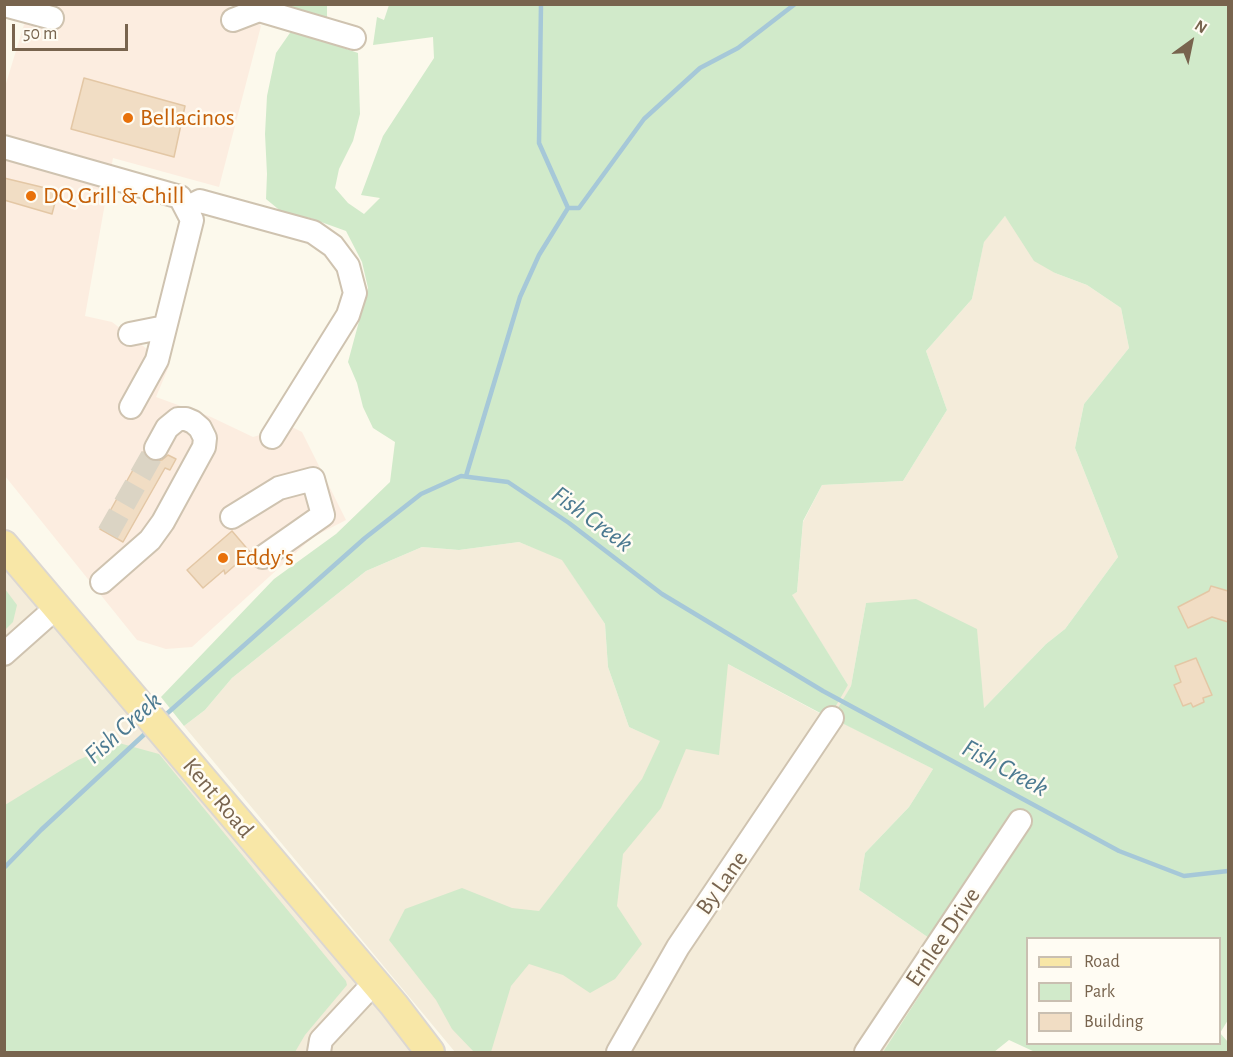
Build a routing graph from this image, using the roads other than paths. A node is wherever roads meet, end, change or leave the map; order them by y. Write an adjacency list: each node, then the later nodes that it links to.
1 (4, 5): 2 (street)
2 (52, 18)
3 (233, 20): 4 (street)
4 (354, 38)
5 (4, 147): 6 (street)
6 (186, 208): 7 (street); 10 (street)
7 (165, 327): 8 (street); 9 (street)
8 (130, 334)
9 (131, 407)
10 (272, 437)
11 (156, 448): 15 (street)
12 (232, 517): 14 (street)
13 (4, 545): 16 (main road, Kent Road)
14 (263, 556)
15 (102, 582)
16 (57, 607): 17 (street); 20 (main road, Kent Road)
17 (4, 654)
18 (832, 718): 23 (street, By Lane)
19 (1020, 821): 24 (street, Ernlee Drive)
20 (374, 982): 21 (street); 22 (main road, Kent Road)
21 (319, 1053)
22 (430, 1053)
23 (618, 1053)
24 (866, 1053)

